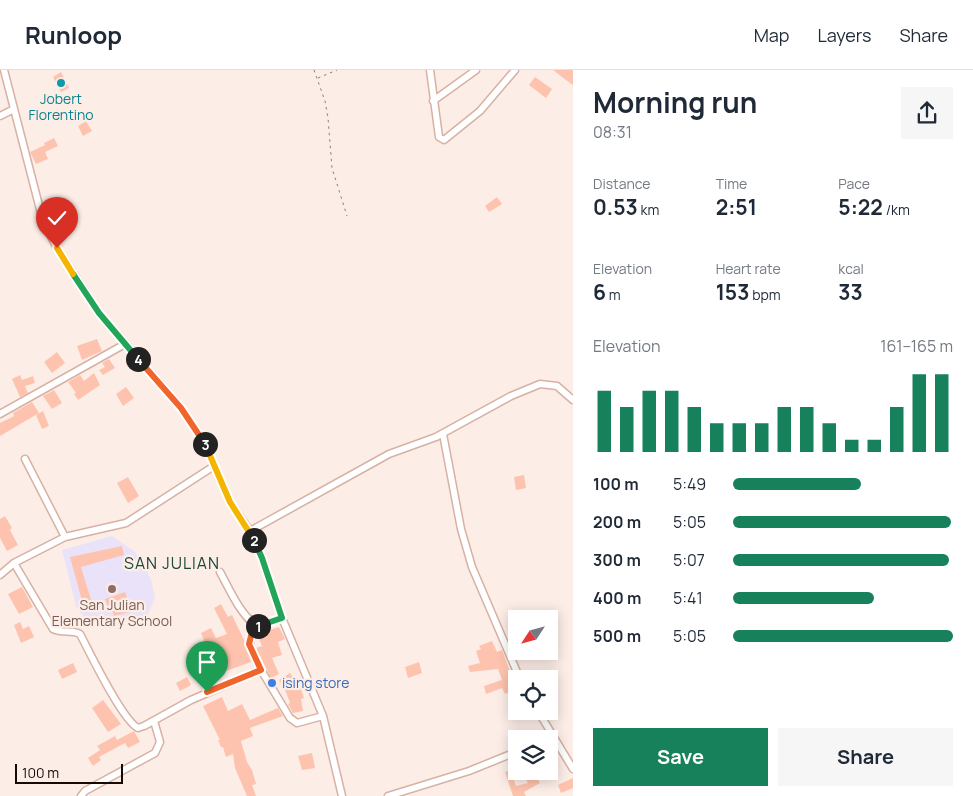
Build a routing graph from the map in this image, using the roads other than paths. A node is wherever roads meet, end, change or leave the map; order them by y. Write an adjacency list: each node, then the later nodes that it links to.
1 (4, 70): 6 (street)
2 (430, 70): 5 (street)
3 (476, 70): 5 (street)
4 (515, 70): 5 (street)
5 (433, 101)
6 (14, 109): 7 (street); 8 (street)
7 (0, 116)
8 (125, 344): 10 (street); 13 (street)
9 (573, 400): 11 (street)
10 (0, 414)
11 (443, 434): 14 (street); 22 (street)
12 (25, 458): 15 (street)
13 (214, 466): 14 (street); 15 (street)
14 (250, 531): 19 (street)
15 (65, 537): 16 (street)
16 (14, 564): 18 (street); 24 (street)
17 (220, 572): 20 (street)
18 (0, 575)
19 (282, 618): 20 (street); 23 (street)
20 (256, 626): 21 (street)
21 (261, 670): 23 (street); 24 (street)
22 (516, 670)
23 (323, 716): 28 (street)
24 (154, 721): 29 (street)
25 (558, 746): 27 (street)
26 (508, 755): 30 (street)
27 (573, 769)
28 (340, 795)
29 (81, 796)
30 (388, 796)

